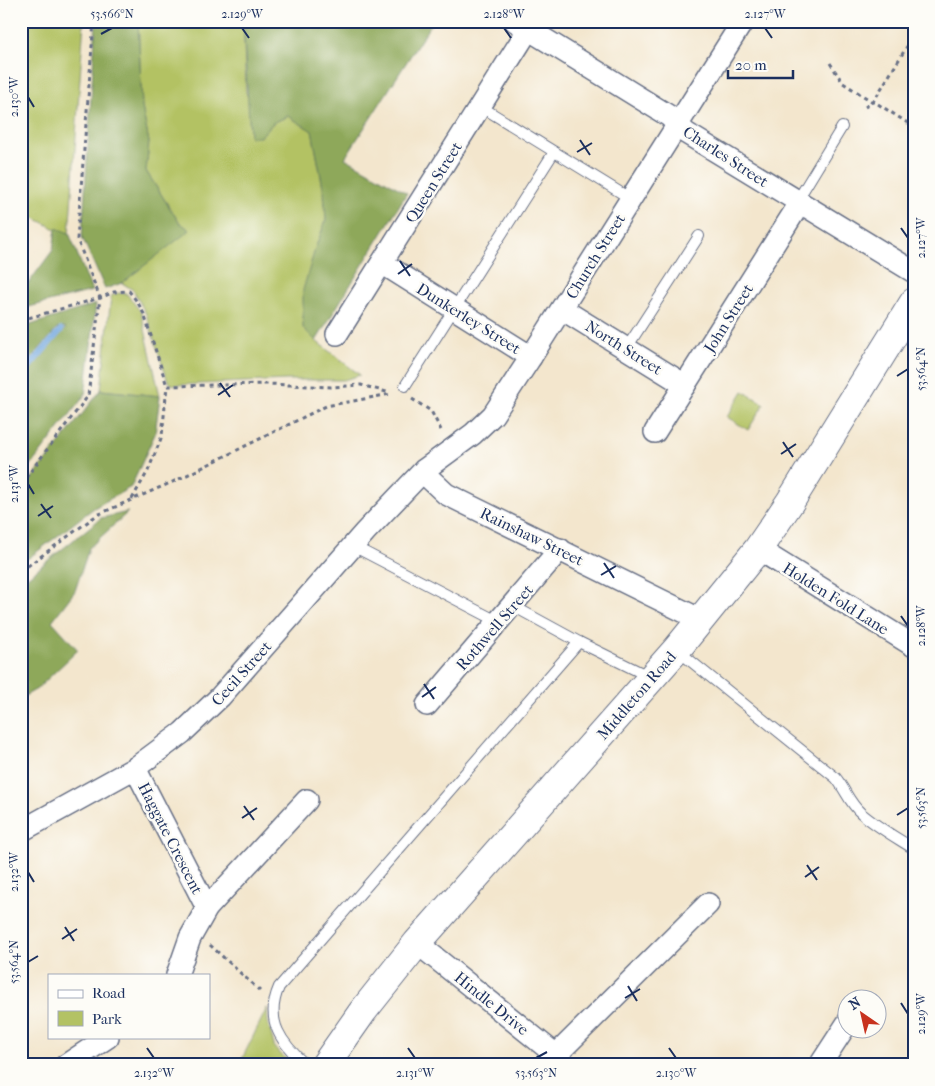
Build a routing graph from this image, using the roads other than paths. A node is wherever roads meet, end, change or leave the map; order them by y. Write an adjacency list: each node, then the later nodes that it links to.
1 (743, 21): 4 (street, Church Street)
2 (521, 25): 3 (street, Queen Street); 4 (street, Charles Street)
3 (480, 106): 6 (lane); 10 (street, Queen Street)
4 (677, 125): 7 (street, Church Street); 8 (street, Charles Street)
5 (842, 127): 8 (lane)
6 (554, 152): 7 (lane); 13 (lane)
7 (630, 199): 14 (street, Church Street)
8 (798, 202): 11 (street, Charles Street); 19 (street, John Street)
9 (699, 236): 16 (lane)
10 (382, 263): 13 (street, Dunkerley Street); 15 (street, Queen Street)
11 (914, 272)
12 (914, 302): 24 (main road, Middleton Road)
13 (454, 309): 17 (street, Dunkerley Street); 18 (lane)
14 (562, 309): 16 (street, North Street); 17 (street, Church Street)
15 (337, 334)
16 (626, 349): 19 (street, North Street)
17 (532, 357): 21 (street, Church Street)
18 (405, 386)
19 (685, 386): 20 (street, John Street)
20 (655, 432)
21 (424, 470): 22 (street, Cecil Street); 23 (street, Rainshaw Street)
22 (353, 546): 25 (lane); 32 (street, Cecil Street)
23 (560, 549): 25 (street, Rothwell Street); 26 (street, Rainshaw Street)
24 (758, 549): 26 (main road, Middleton Road); 28 (street, Holden Fold Lane)
25 (506, 614): 27 (lane); 31 (street, Rothwell Street)
26 (700, 622): 29 (main road, Middleton Road)
27 (579, 642): 30 (lane); 44 (lane)
28 (914, 646)
29 (677, 649): 30 (main road, Middleton Road); 35 (lane)
30 (652, 678): 38 (main road, Middleton Road)
31 (427, 705)
32 (135, 768): 34 (street, Cecil Street); 37 (street, Haggate Crescent)
33 (307, 800): 37 (street, Haggate Crescent)
34 (21, 831)
35 (914, 849)
36 (708, 904): 42 (street)
37 (207, 908): 39 (street, Haggate Crescent)
38 (417, 943): 42 (street, Hindle Drive); 45 (main road, Middleton Road)
39 (177, 974)
40 (838, 1037): 46 (street)
41 (106, 1038): 43 (street)
42 (561, 1060)
43 (66, 1065)
44 (306, 1065)
45 (325, 1065)
46 (820, 1065)

